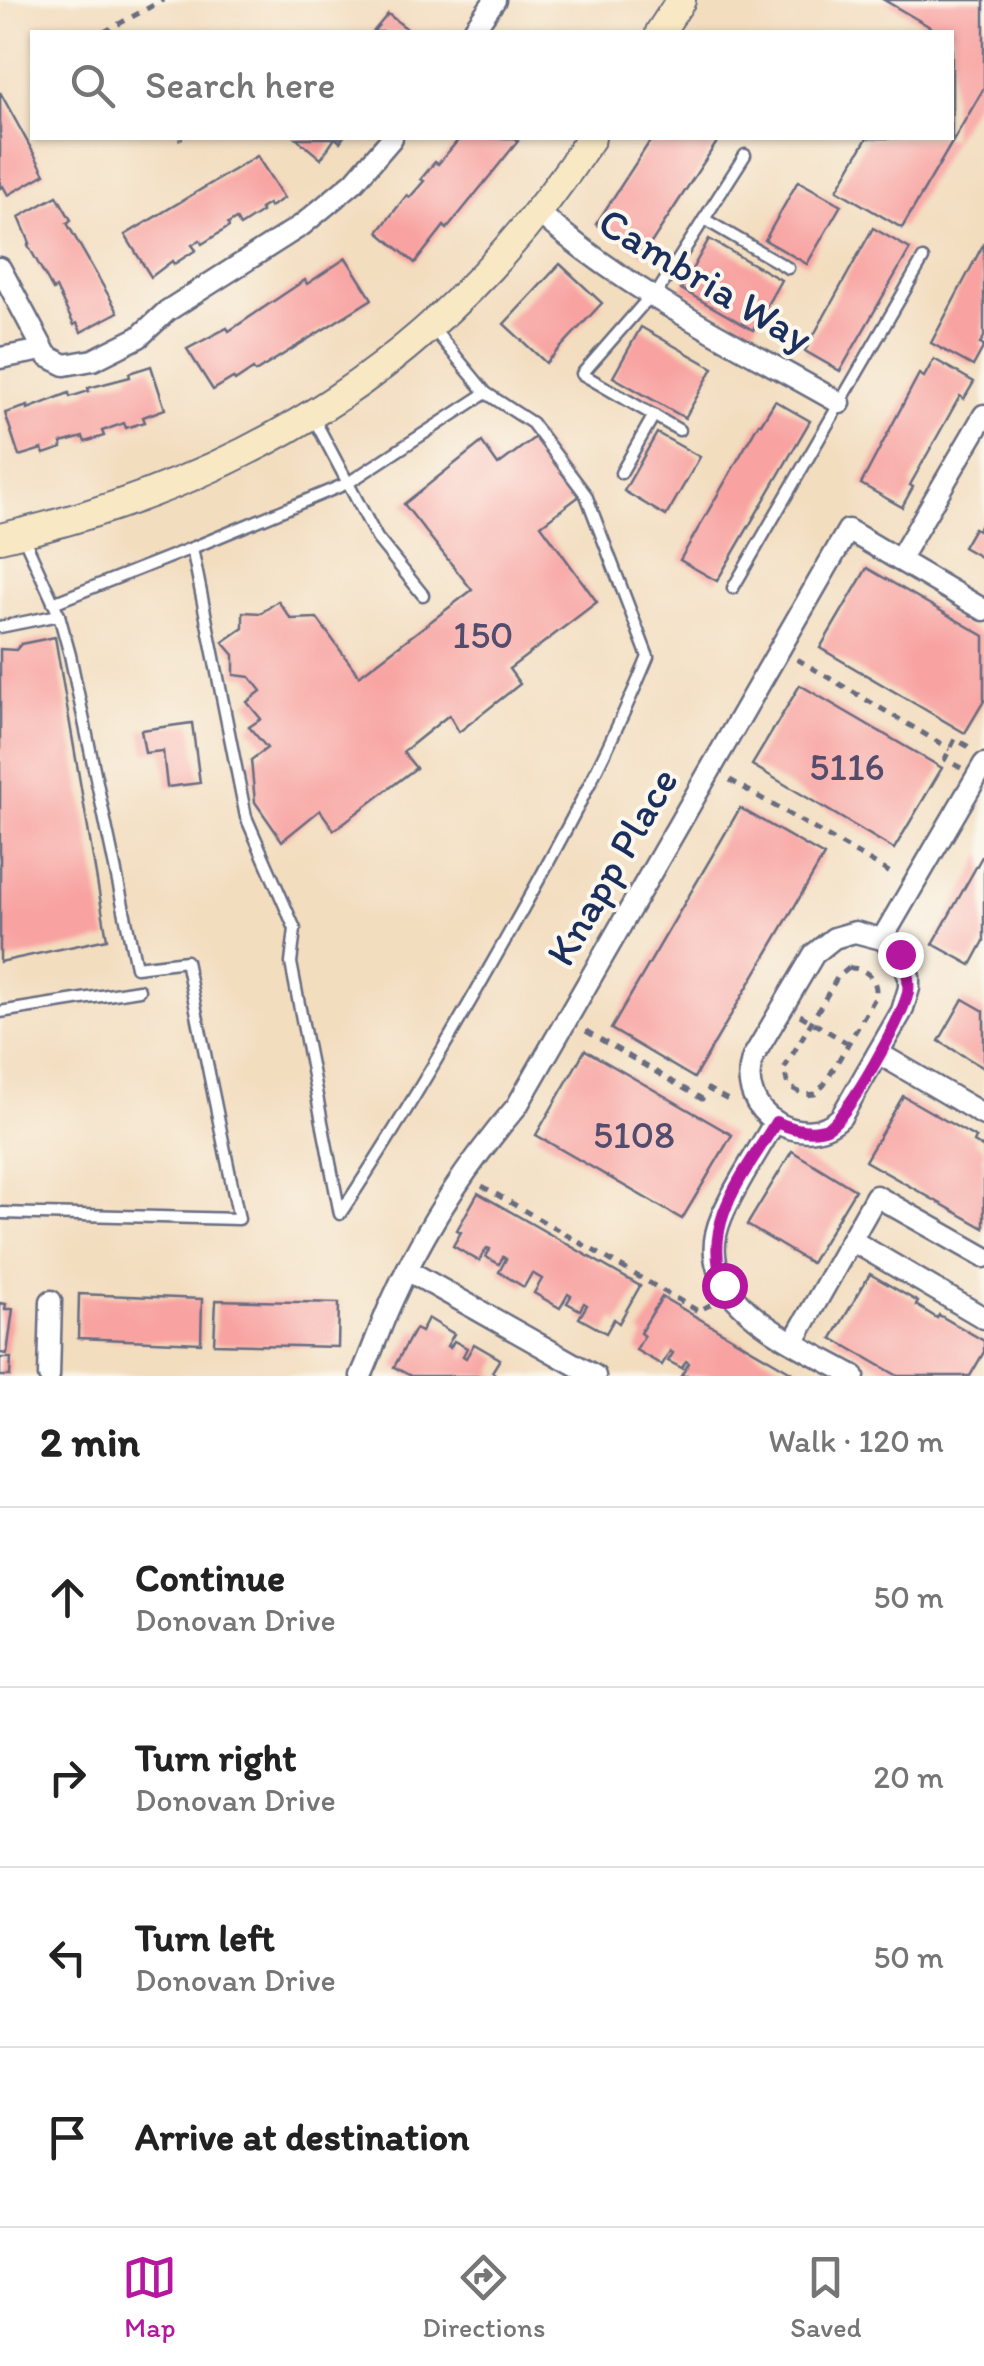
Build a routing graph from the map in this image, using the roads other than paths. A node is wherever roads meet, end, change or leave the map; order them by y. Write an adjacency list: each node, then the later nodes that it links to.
1 (495, 0): 3 (street)
2 (681, 0): 4 (main road)
3 (473, 30)
4 (661, 30)
5 (390, 140): 15 (street)
6 (590, 140): 8 (main road)
7 (745, 156): 9 (lane)
8 (538, 212): 13 (street, Cambria Way); 14 (main road)
9 (704, 219): 12 (lane); 13 (lane)
10 (923, 259): 18 (lane)
11 (0, 268): 15 (street)
12 (788, 268)
13 (654, 295): 18 (street, Cambria Way); 19 (lane)
14 (430, 325): 17 (lane); 21 (main road)
15 (42, 350): 16 (street)
16 (0, 358)
17 (486, 393): 24 (lane); 26 (lane)
18 (840, 403): 28 (lane)
19 (654, 415): 22 (lane); 23 (lane)
20 (984, 415): 27 (street)
21 (312, 416): 24 (lane); 25 (main road)
22 (678, 430)
23 (621, 473)
24 (348, 483): 26 (lane); 29 (lane)
25 (11, 536): 30 (lane)
26 (192, 548): 30 (lane)
27 (899, 560): 31 (street, Knapp Place); 44 (street, Knapp Place)
28 (734, 588)
29 (423, 595)
30 (53, 603): 32 (lane)
31 (984, 610)
32 (59, 615): 33 (lane); 41 (lane)
33 (0, 628)
34 (984, 764): 35 (street)
35 (882, 939): 38 (street); 40 (street)
36 (139, 990): 37 (lane)
37 (0, 1012)
38 (877, 1056): 39 (street); 40 (street)
39 (984, 1115)
40 (776, 1122): 47 (street)
41 (0, 1213)
42 (851, 1240): 43 (street); 46 (street); 47 (street)
43 (984, 1257)
44 (407, 1270): 49 (street, Knapp Place); 50 (street)
45 (51, 1302): 48 (street)
46 (984, 1318)
47 (794, 1341): 51 (street)
48 (48, 1376)
49 (361, 1376)
50 (595, 1376)
51 (854, 1376)

